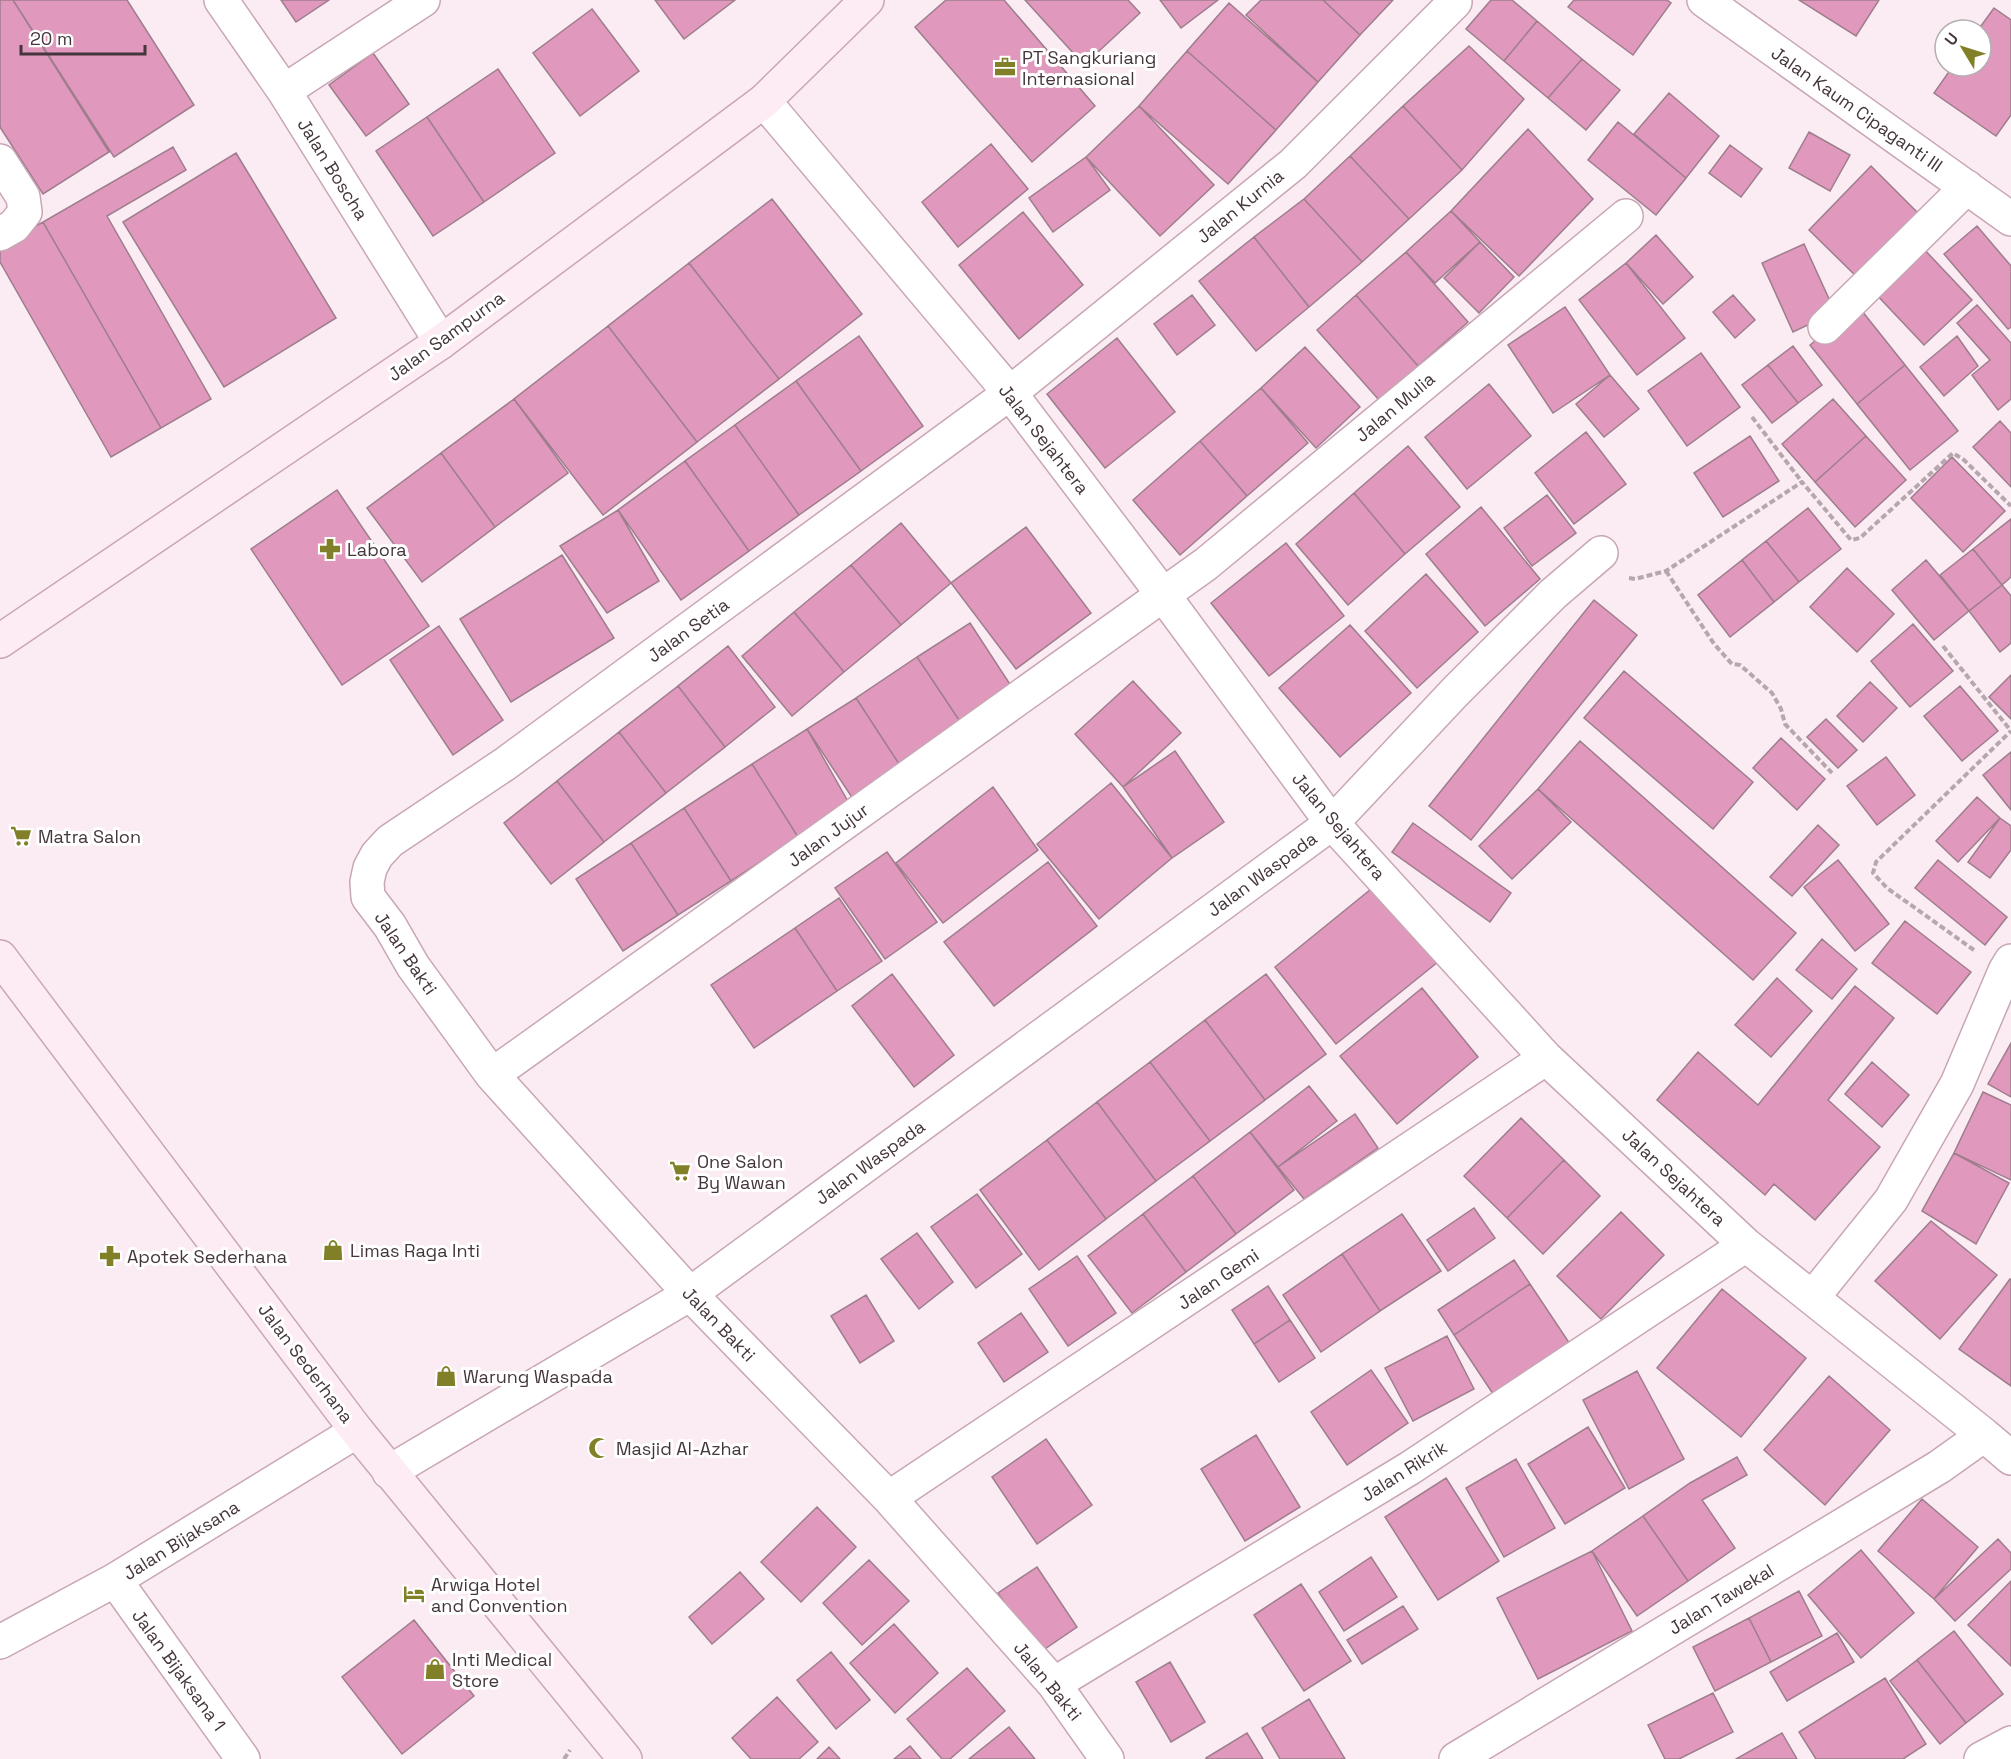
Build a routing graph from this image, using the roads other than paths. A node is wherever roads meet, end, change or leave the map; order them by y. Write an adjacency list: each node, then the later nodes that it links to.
1 (221, 0): 6 (street, Jalan Boscha)
2 (423, 0): 6 (street)
3 (867, 0): 7 (street, Jalan Sampurna)
4 (1704, 0): 9 (street, Jalan Kaum Cipaganti III)
5 (1455, 2): 15 (street, Jalan Kurnia)
6 (284, 91): 14 (street, Jalan Boscha)
7 (764, 101): 14 (street, Jalan Sampurna); 15 (street, Jalan Sejahtera)
8 (0, 161): 12 (street)
9 (1967, 187): 11 (street, Jalan Kaum Cipaganti III); 13 (street)
10 (1626, 216): 17 (street, Jalan Mulia)
11 (2011, 219)
12 (7, 230)
13 (1825, 327)
14 (441, 342): 18 (street, Jalan Sampurna)
15 (1010, 393): 17 (street, Jalan Sejahtera); 20 (street, Jalan Setia)
16 (1601, 553): 19 (street, Jalan Waspada)
17 (1164, 596): 19 (street, Jalan Sejahtera); 24 (street, Jalan Jujur)
18 (0, 641)
19 (1332, 823): 23 (street, Jalan Sejahtera); 26 (street, Jalan Waspada)
20 (370, 868): 24 (street, Jalan Bakti)
21 (0, 957): 28 (street, Jalan Sederhana)
22 (2008, 966): 27 (street)
23 (1546, 1058): 25 (street, Jalan Sejahtera); 32 (street, Jalan Gemi)
24 (492, 1075): 26 (street, Jalan Bakti)
25 (1746, 1245): 27 (street, Jalan Sejahtera); 35 (street, Jalan Rikrik)
26 (690, 1294): 31 (street, Jalan Waspada); 32 (street, Jalan Bakti)
27 (1812, 1297): 29 (street, Jalan Sejahtera)
28 (357, 1431): 31 (street, Jalan Sederhana); 33 (street, Jalan Bijaksana)
29 (1984, 1435): 30 (street, Jalan Sejahtera); 40 (street, Jalan Tawekal)
30 (2011, 1458)
31 (389, 1472): 38 (street, Jalan Sederhana)
32 (889, 1498): 35 (street, Jalan Bakti)
33 (115, 1580): 34 (street, Jalan Bijaksana); 37 (street, Jalan Bijaksana 1)
34 (0, 1642)
35 (1054, 1684): 39 (street, Jalan Bakti)
36 (2011, 1743): 41 (street)
37 (243, 1759)
38 (625, 1759)
39 (1107, 1759)
40 (1456, 1759)
41 (1981, 1759)

